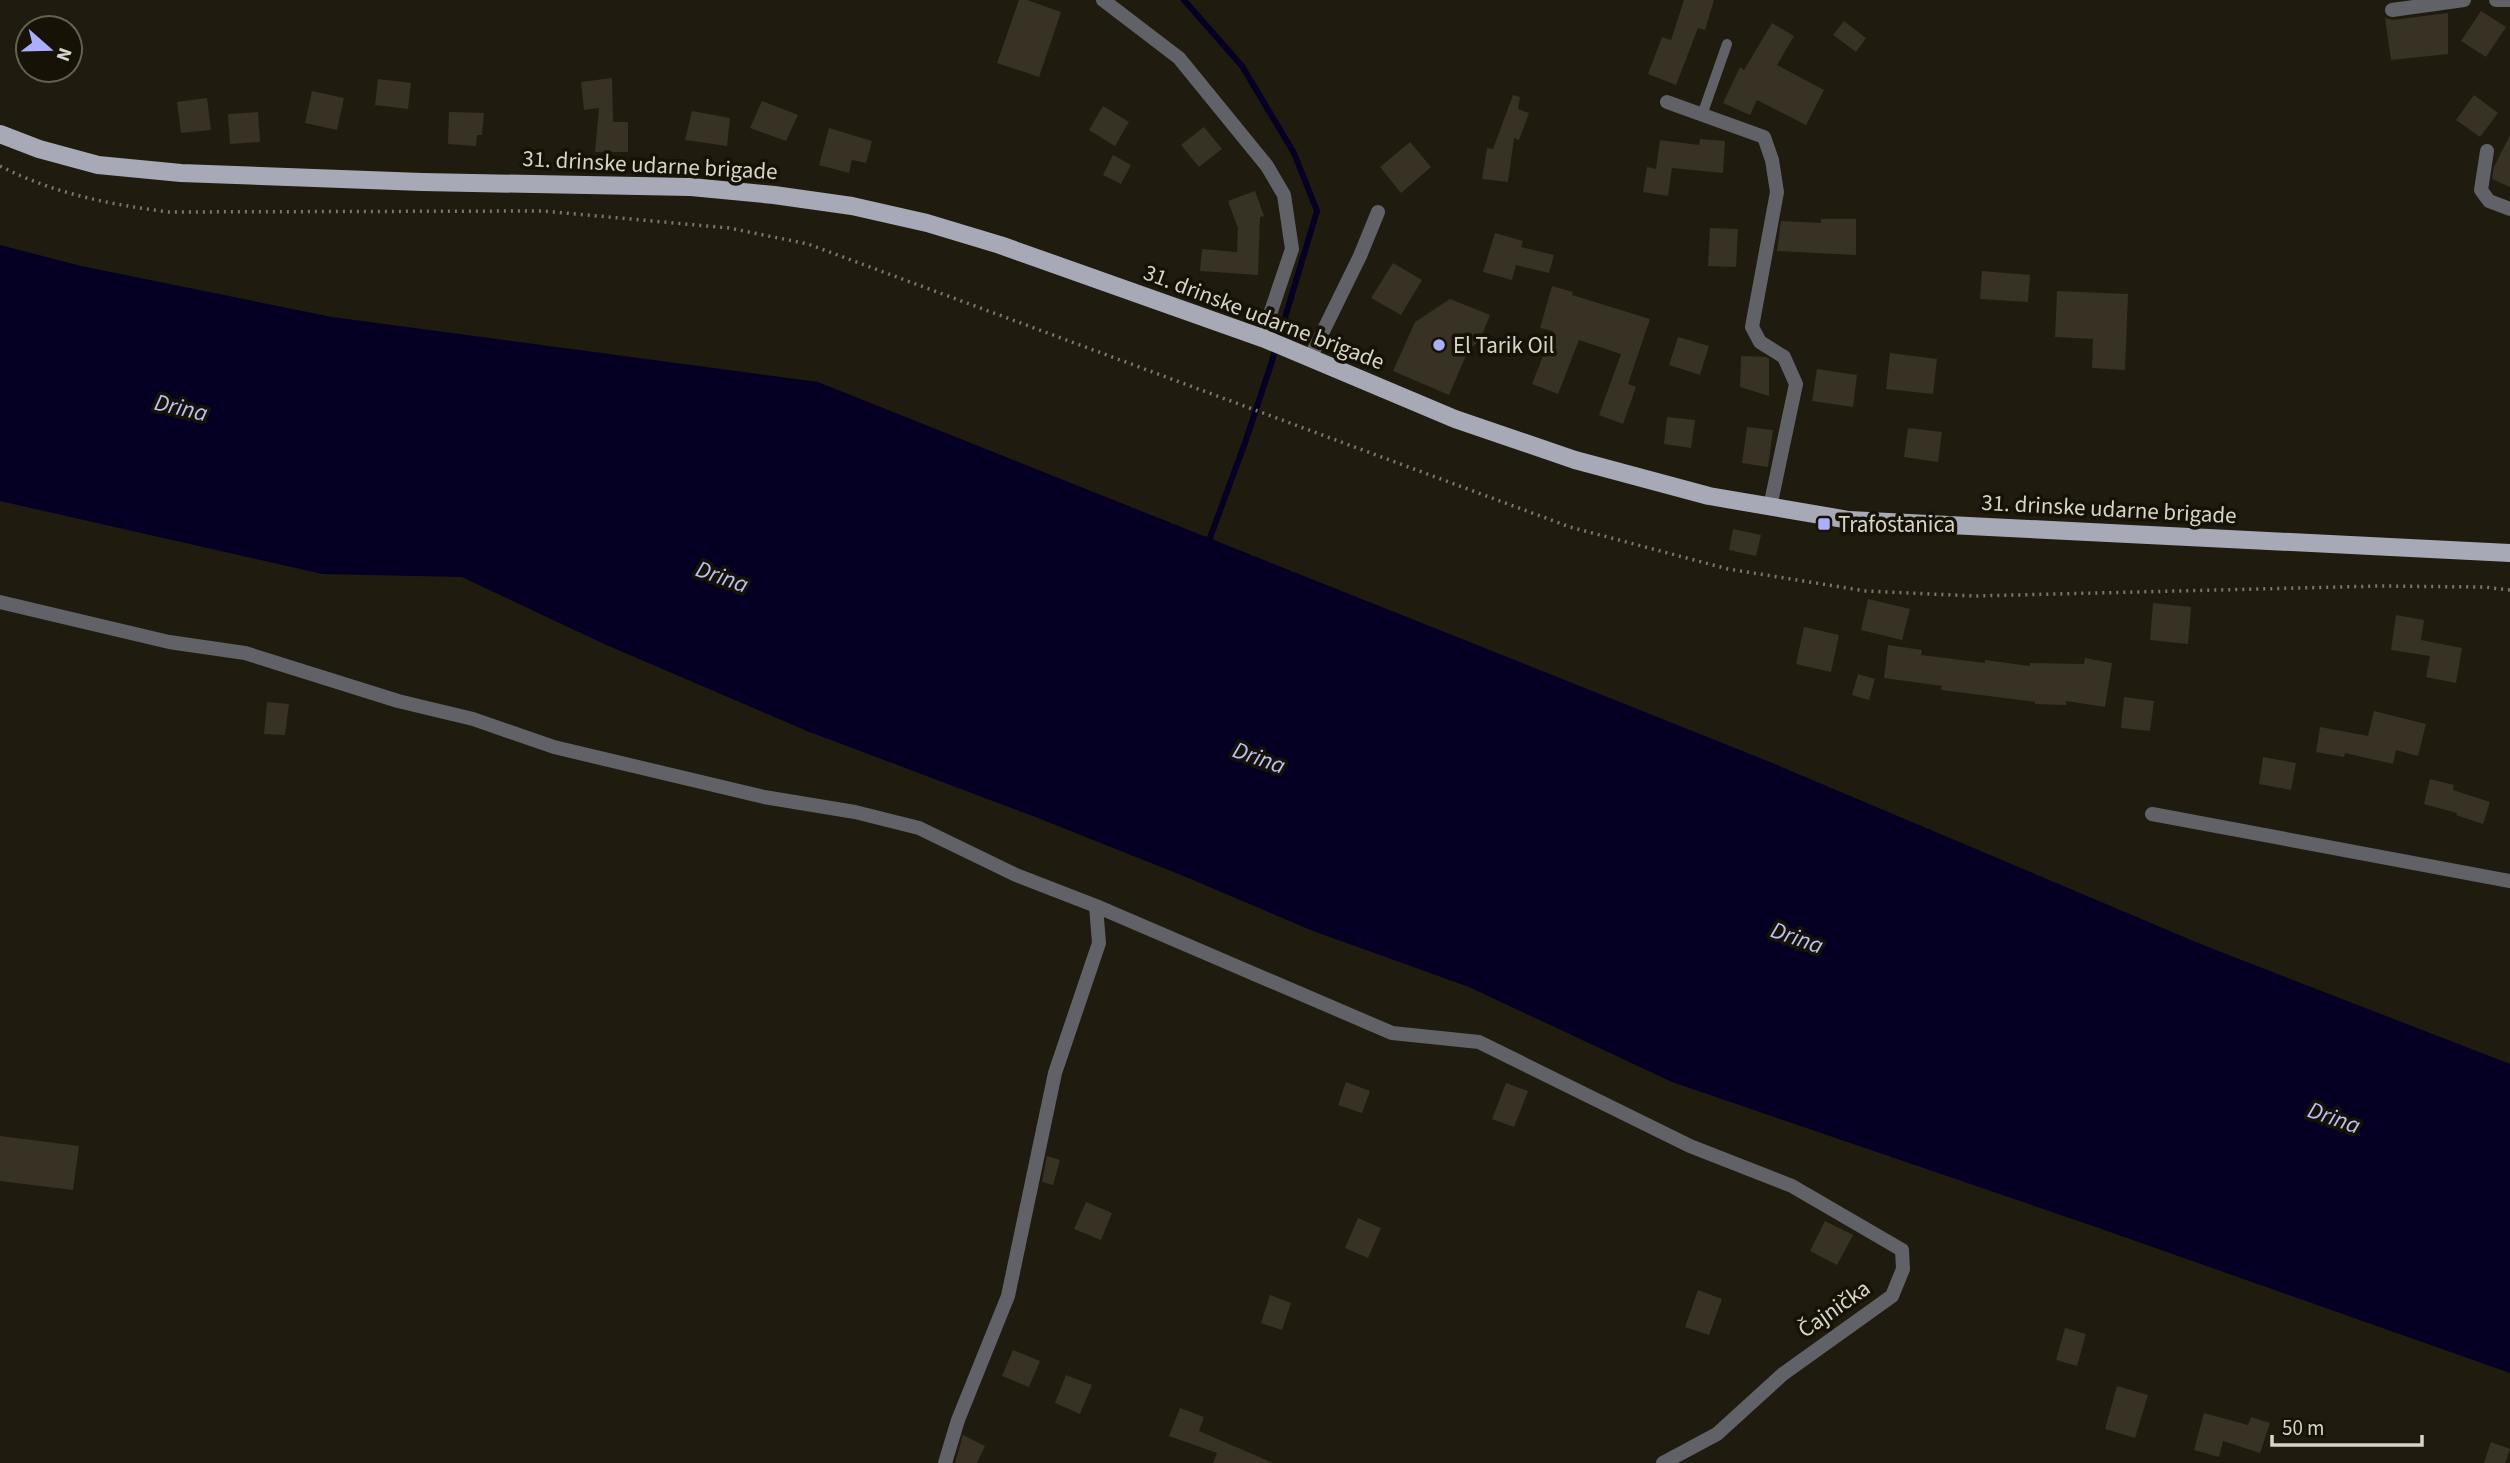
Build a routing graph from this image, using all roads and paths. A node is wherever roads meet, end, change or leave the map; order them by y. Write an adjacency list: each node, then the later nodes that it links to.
1 (1103, 0): 14 (street)
2 (2464, 0): 5 (street)
3 (2496, 0): 4 (street)
4 (2510, 1)
5 (2392, 10)
6 (1727, 44): 8 (lane)
7 (1667, 102): 8 (street)
8 (1702, 115): 16 (street)
9 (0, 134): 14 (main road, 31. drinske udarne brigade)
10 (2487, 151): 12 (street)
11 (0, 166): 18 (path)
12 (2510, 209)
13 (1378, 212): 15 (street)
14 (1264, 339): 15 (main road, 31. drinske udarne brigade)
15 (1310, 358): 16 (main road, 31. drinske udarne brigade)
16 (1770, 508): 17 (main road, 31. drinske udarne brigade)
17 (2510, 553)
18 (2510, 590)
19 (0, 602): 22 (street)
20 (2152, 814): 21 (street)
21 (2510, 881)
22 (1096, 906): 23 (street); 24 (street, Čajnička)
23 (945, 1463)
24 (1663, 1463)

